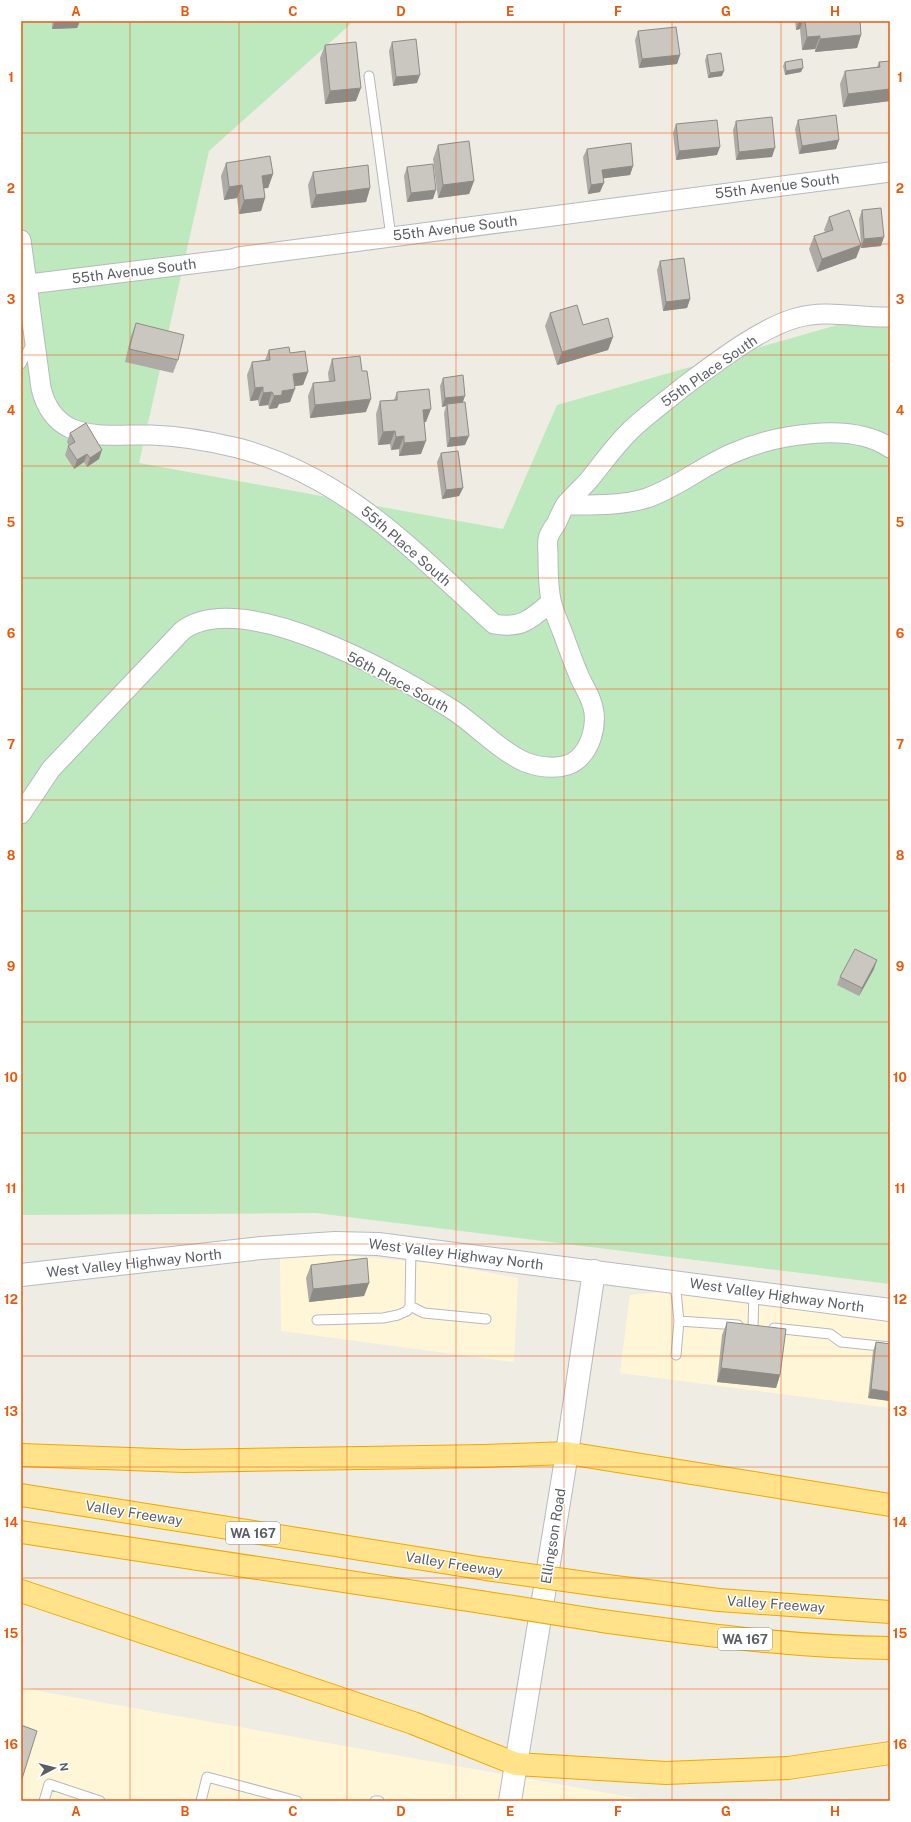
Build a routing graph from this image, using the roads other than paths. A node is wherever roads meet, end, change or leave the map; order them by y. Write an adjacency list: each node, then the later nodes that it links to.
1 (368, 76): 3 (lane)
2 (890, 172): 3 (street, 55th Avenue South)
3 (391, 237): 5 (street, 55th Avenue South)
4 (21, 240): 5 (street)
5 (24, 285): 7 (street)
6 (890, 317): 10 (street, 55th Place South)
7 (34, 340): 8 (lane); 11 (street, 55th Place South)
8 (21, 364)
9 (890, 448): 10 (street)
10 (566, 505): 11 (street, 56th Place South)
11 (551, 602): 12 (street, 56th Place South)
12 (21, 814)
13 (411, 1247): 14 (main road, West Valley Highway North); 15 (main road, West Valley Highway North); 18 (lane)
14 (594, 1271): 16 (main road, West Valley Highway North); 26 (main road, Ellingson Road)
15 (21, 1274)
16 (675, 1282): 17 (main road, West Valley Highway North); 22 (lane)
17 (754, 1292): 19 (main road, West Valley Highway North); 23 (lane)
18 (410, 1306): 20 (lane); 21 (lane)
19 (890, 1310)
20 (486, 1319)
21 (317, 1320)
22 (679, 1320): 23 (lane); 25 (lane)
23 (760, 1327): 24 (lane)
24 (890, 1348)
25 (676, 1355)
26 (567, 1453): 27 (highway); 29 (highway); 35 (main road, Ellingson Road)
27 (21, 1455)
28 (21, 1495): 32 (highway, Valley Freeway / WA 167, bridge)
29 (890, 1505)
30 (21, 1532): 33 (highway, WA 167, bridge)
31 (21, 1591): 35 (highway)
32 (890, 1612)
33 (890, 1648)
34 (890, 1753): 35 (highway)
35 (516, 1764): 42 (main road, Ellingson Road)
36 (44, 1801): 37 (lane)
37 (100, 1801)
38 (201, 1801): 39 (lane)
39 (298, 1801)
40 (375, 1801): 41 (lane)
41 (379, 1801)
42 (510, 1801)

